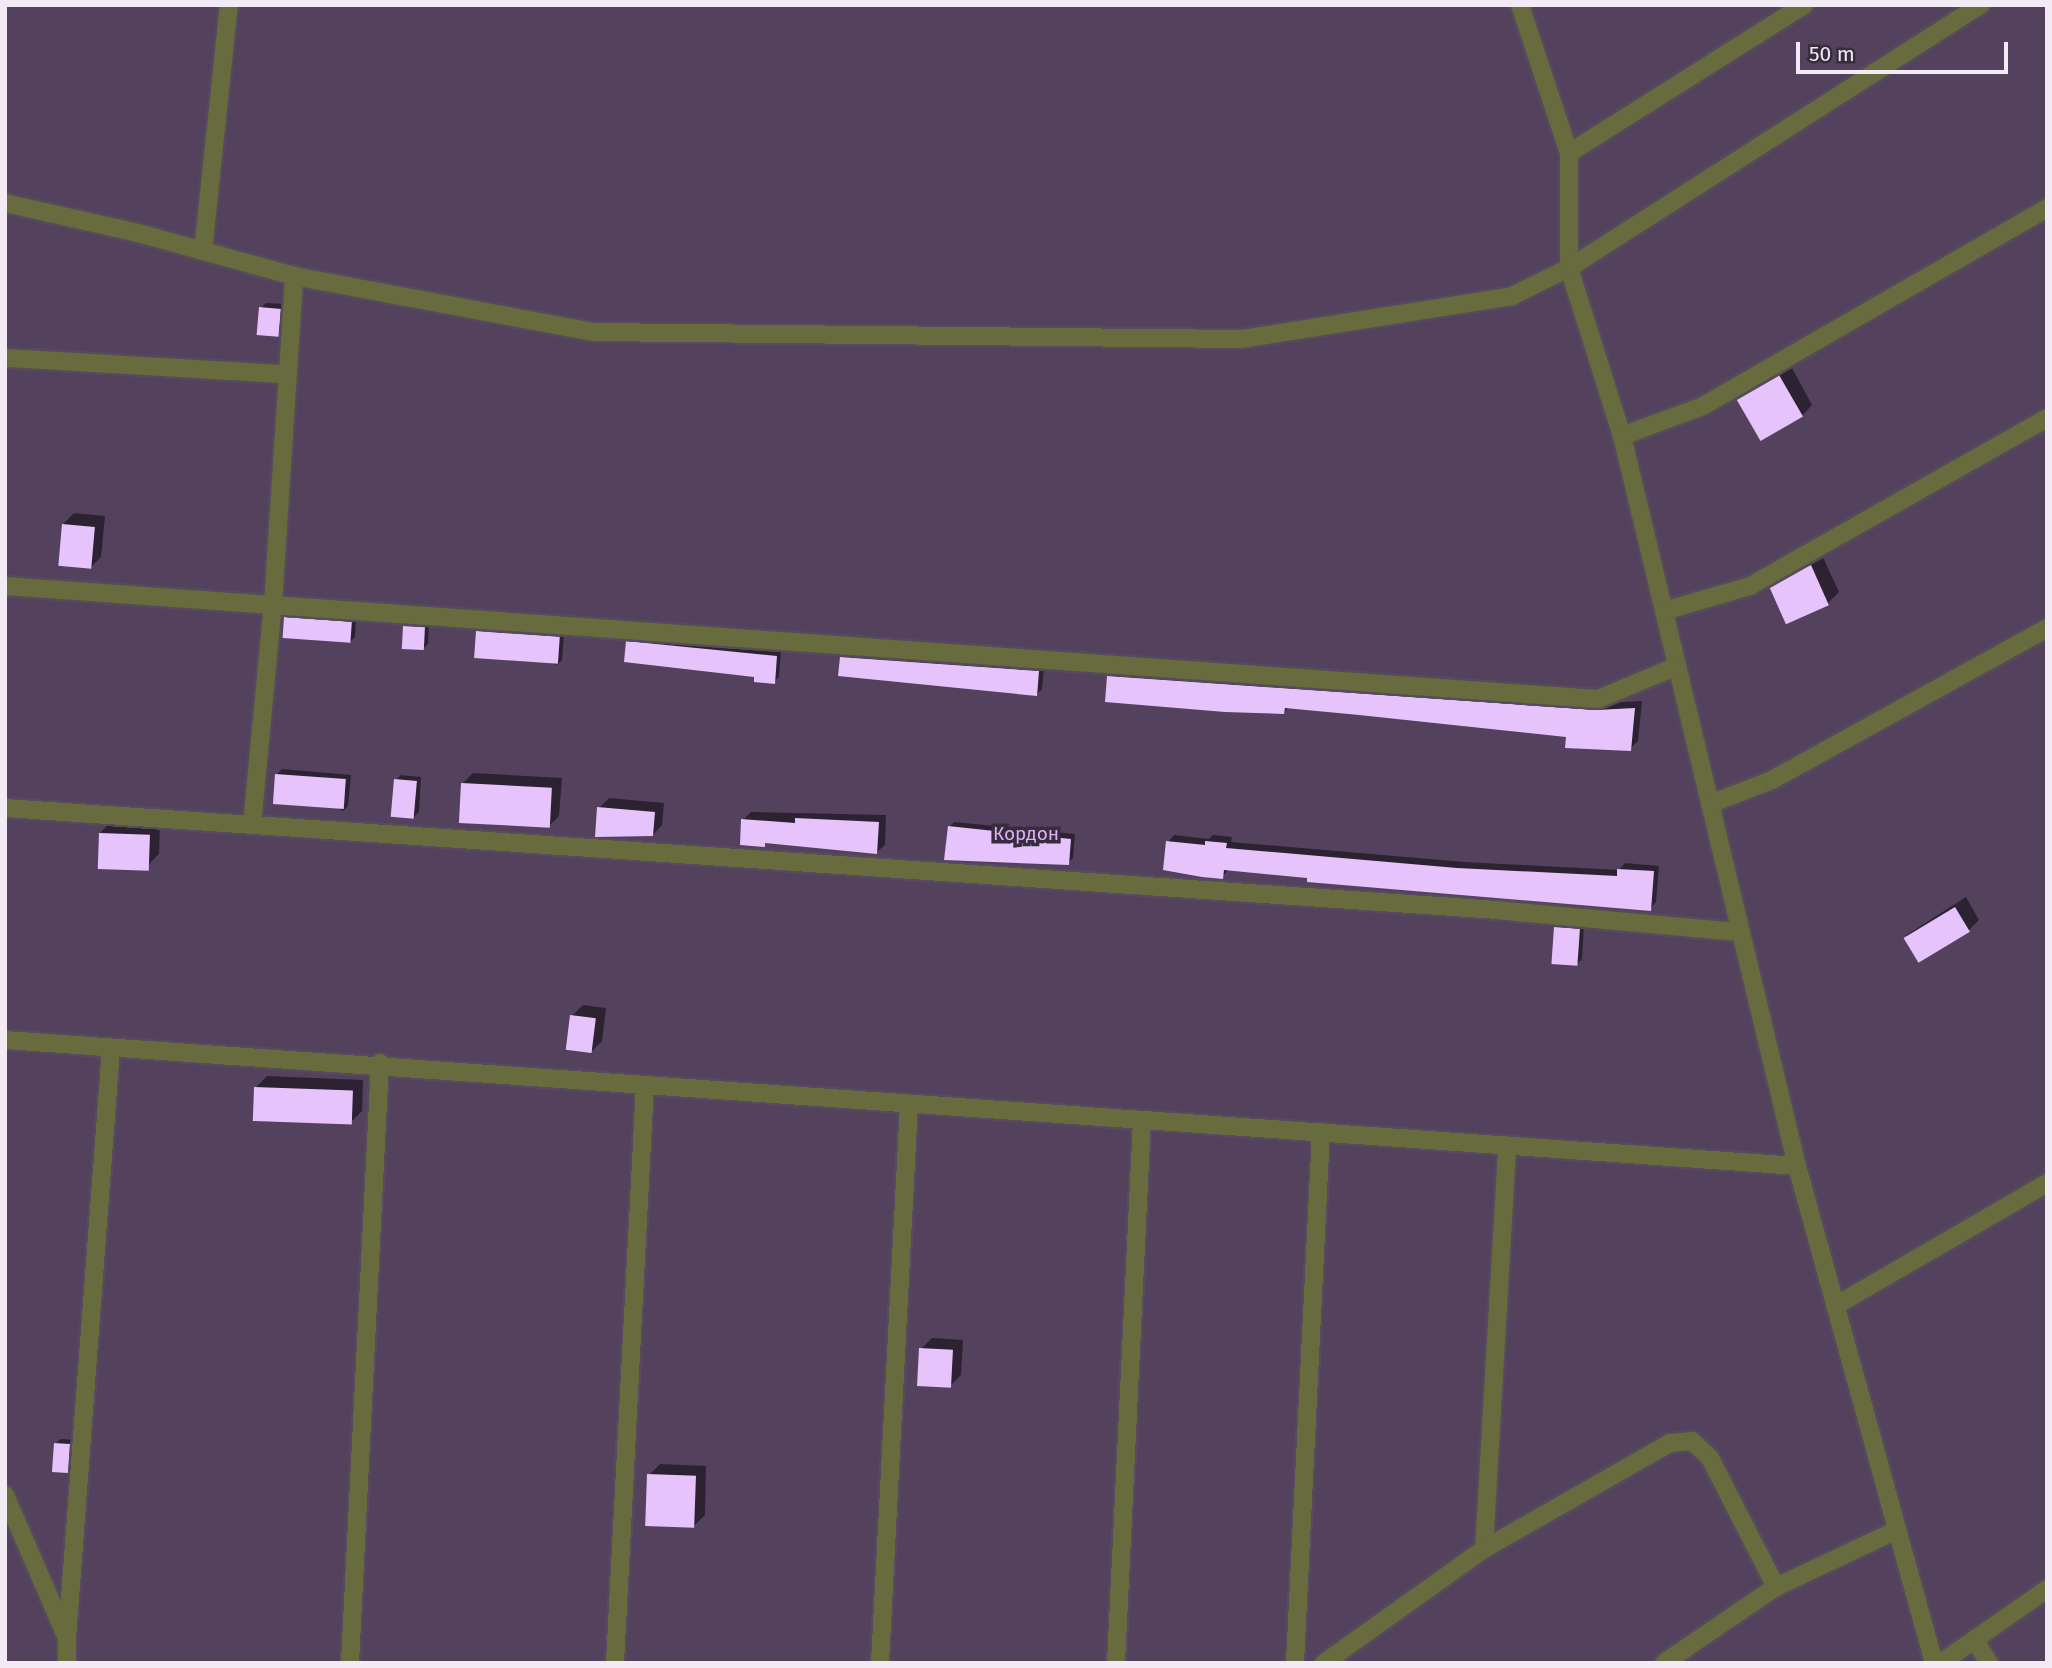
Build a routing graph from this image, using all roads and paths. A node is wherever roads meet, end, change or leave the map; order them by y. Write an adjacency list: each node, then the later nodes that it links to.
1 (229, 5): 8 (street)
2 (1520, 5): 5 (street)
3 (1804, 5): 5 (street)
4 (1980, 5): 9 (street)
5 (1569, 153): 9 (street)
6 (5, 203): 8 (street)
7 (2047, 208): 14 (street)
8 (204, 251): 10 (street)
9 (1569, 268): 10 (street); 14 (street)
10 (293, 276): 12 (street)
11 (5, 358): 12 (street)
12 (286, 374): 16 (street)
13 (2047, 418): 17 (street)
14 (1622, 436): 17 (street)
15 (5, 586): 16 (street)
16 (273, 604): 19 (street); 22 (street)
17 (1664, 611): 19 (street)
18 (2047, 628): 20 (street)
19 (1675, 667): 20 (street)
20 (1710, 804): 23 (street)
21 (5, 808): 22 (street)
22 (252, 825): 23 (street)
23 (1740, 932): 32 (street)
24 (5, 1040): 25 (street)
25 (111, 1048): 26 (street); 40 (street)
26 (380, 1063): 27 (street); 43 (street)
27 (645, 1085): 28 (street); 44 (street)
28 (909, 1104): 29 (street); 45 (street)
29 (1142, 1120): 30 (street); 46 (street)
30 (1321, 1132): 31 (street); 47 (street)
31 (1507, 1149): 32 (street); 37 (street)
32 (1797, 1166): 34 (street)
33 (2047, 1183): 34 (street)
34 (1835, 1306): 36 (street)
35 (5, 1495): 40 (street)
36 (1895, 1531): 38 (street); 50 (street)
37 (1484, 1549): 38 (street); 48 (street)
38 (1776, 1587): 49 (street)
39 (2047, 1589): 41 (street)
40 (67, 1638): 42 (street)
41 (1976, 1642): 51 (street); 52 (street)
42 (67, 1663)
43 (351, 1663)
44 (615, 1663)
45 (880, 1663)
46 (1116, 1663)
47 (1295, 1663)
48 (1324, 1663)
49 (1664, 1663)
50 (1934, 1663)
51 (1941, 1663)
52 (1989, 1663)

